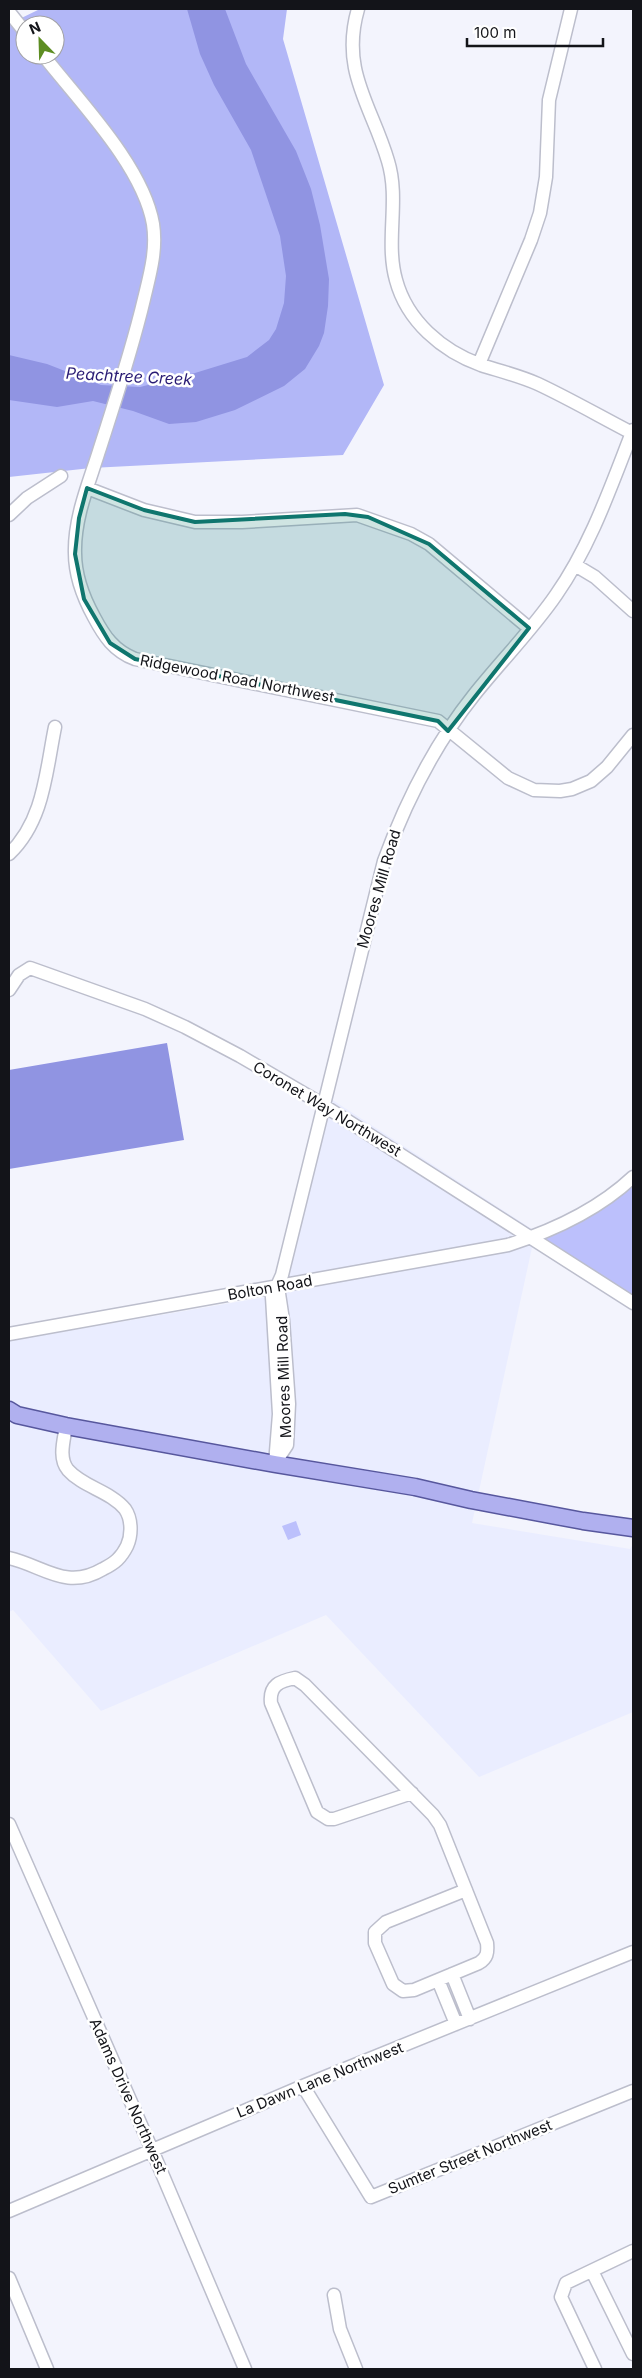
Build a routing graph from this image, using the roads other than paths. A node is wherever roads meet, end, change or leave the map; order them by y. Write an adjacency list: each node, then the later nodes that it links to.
1 (358, 9): 4 (street)
2 (572, 9): 4 (street)
3 (51, 65): 7 (street, Ridgewood Road Northwest)
4 (479, 364): 5 (street)
5 (633, 431): 9 (street, Moores Mill Road)
6 (62, 476): 8 (street)
7 (87, 488): 11 (street); 13 (street, Ridgewood Road Northwest)
8 (9, 515)
9 (575, 565): 10 (street); 11 (street, Moores Mill Road)
10 (633, 612)
11 (529, 628): 13 (street, Moores Mill Road)
12 (55, 727): 15 (street)
13 (448, 731): 14 (street, Ridgewood Road Northwest); 17 (street, Moores Mill Road)
14 (633, 735)
15 (9, 854)
16 (9, 990): 17 (street, Coronet Way Northwest)
17 (323, 1105): 19 (street, Coronet Way Northwest); 20 (street, Moores Mill Road)
18 (632, 1182): 19 (street, Bolton Road)
19 (531, 1238): 20 (street, Bolton Road); 21 (street, Coronet Way Northwest)
20 (278, 1286): 22 (street, Bolton Road); 25 (street, Moores Mill Road)
21 (633, 1303)
22 (9, 1334)
23 (12, 1414): 24 (main road)
24 (66, 1426): 25 (main road); 27 (street)
25 (275, 1464): 26 (main road)
26 (633, 1528)
27 (9, 1558)
28 (412, 1793): 28 (street); 30 (street)
29 (9, 1824): 38 (street, Adams Drive Northwest)
30 (466, 1890): 32 (street); 33 (street)
31 (633, 1952): 34 (street, La Dawn Lane Northwest)
32 (452, 1974): 33 (street); 34 (street)
33 (438, 1980): 35 (street)
34 (470, 2019): 35 (street, La Dawn Lane Northwest)
35 (456, 2024): 36 (street, La Dawn Lane Northwest)
36 (303, 2086): 37 (street, Sumter Street Northwest); 38 (street, La Dawn Lane Northwest)
37 (633, 2091)
38 (152, 2150): 39 (street, La Dawn Lane Northwest); 46 (street, Adams Drive Northwest)
39 (9, 2211)
40 (633, 2251): 41 (street)
41 (592, 2271): 44 (street); 48 (street)
42 (9, 2278): 45 (street)
43 (334, 2295): 47 (street)
44 (633, 2354)
45 (47, 2369)
46 (245, 2369)
47 (356, 2369)
48 (595, 2369)

